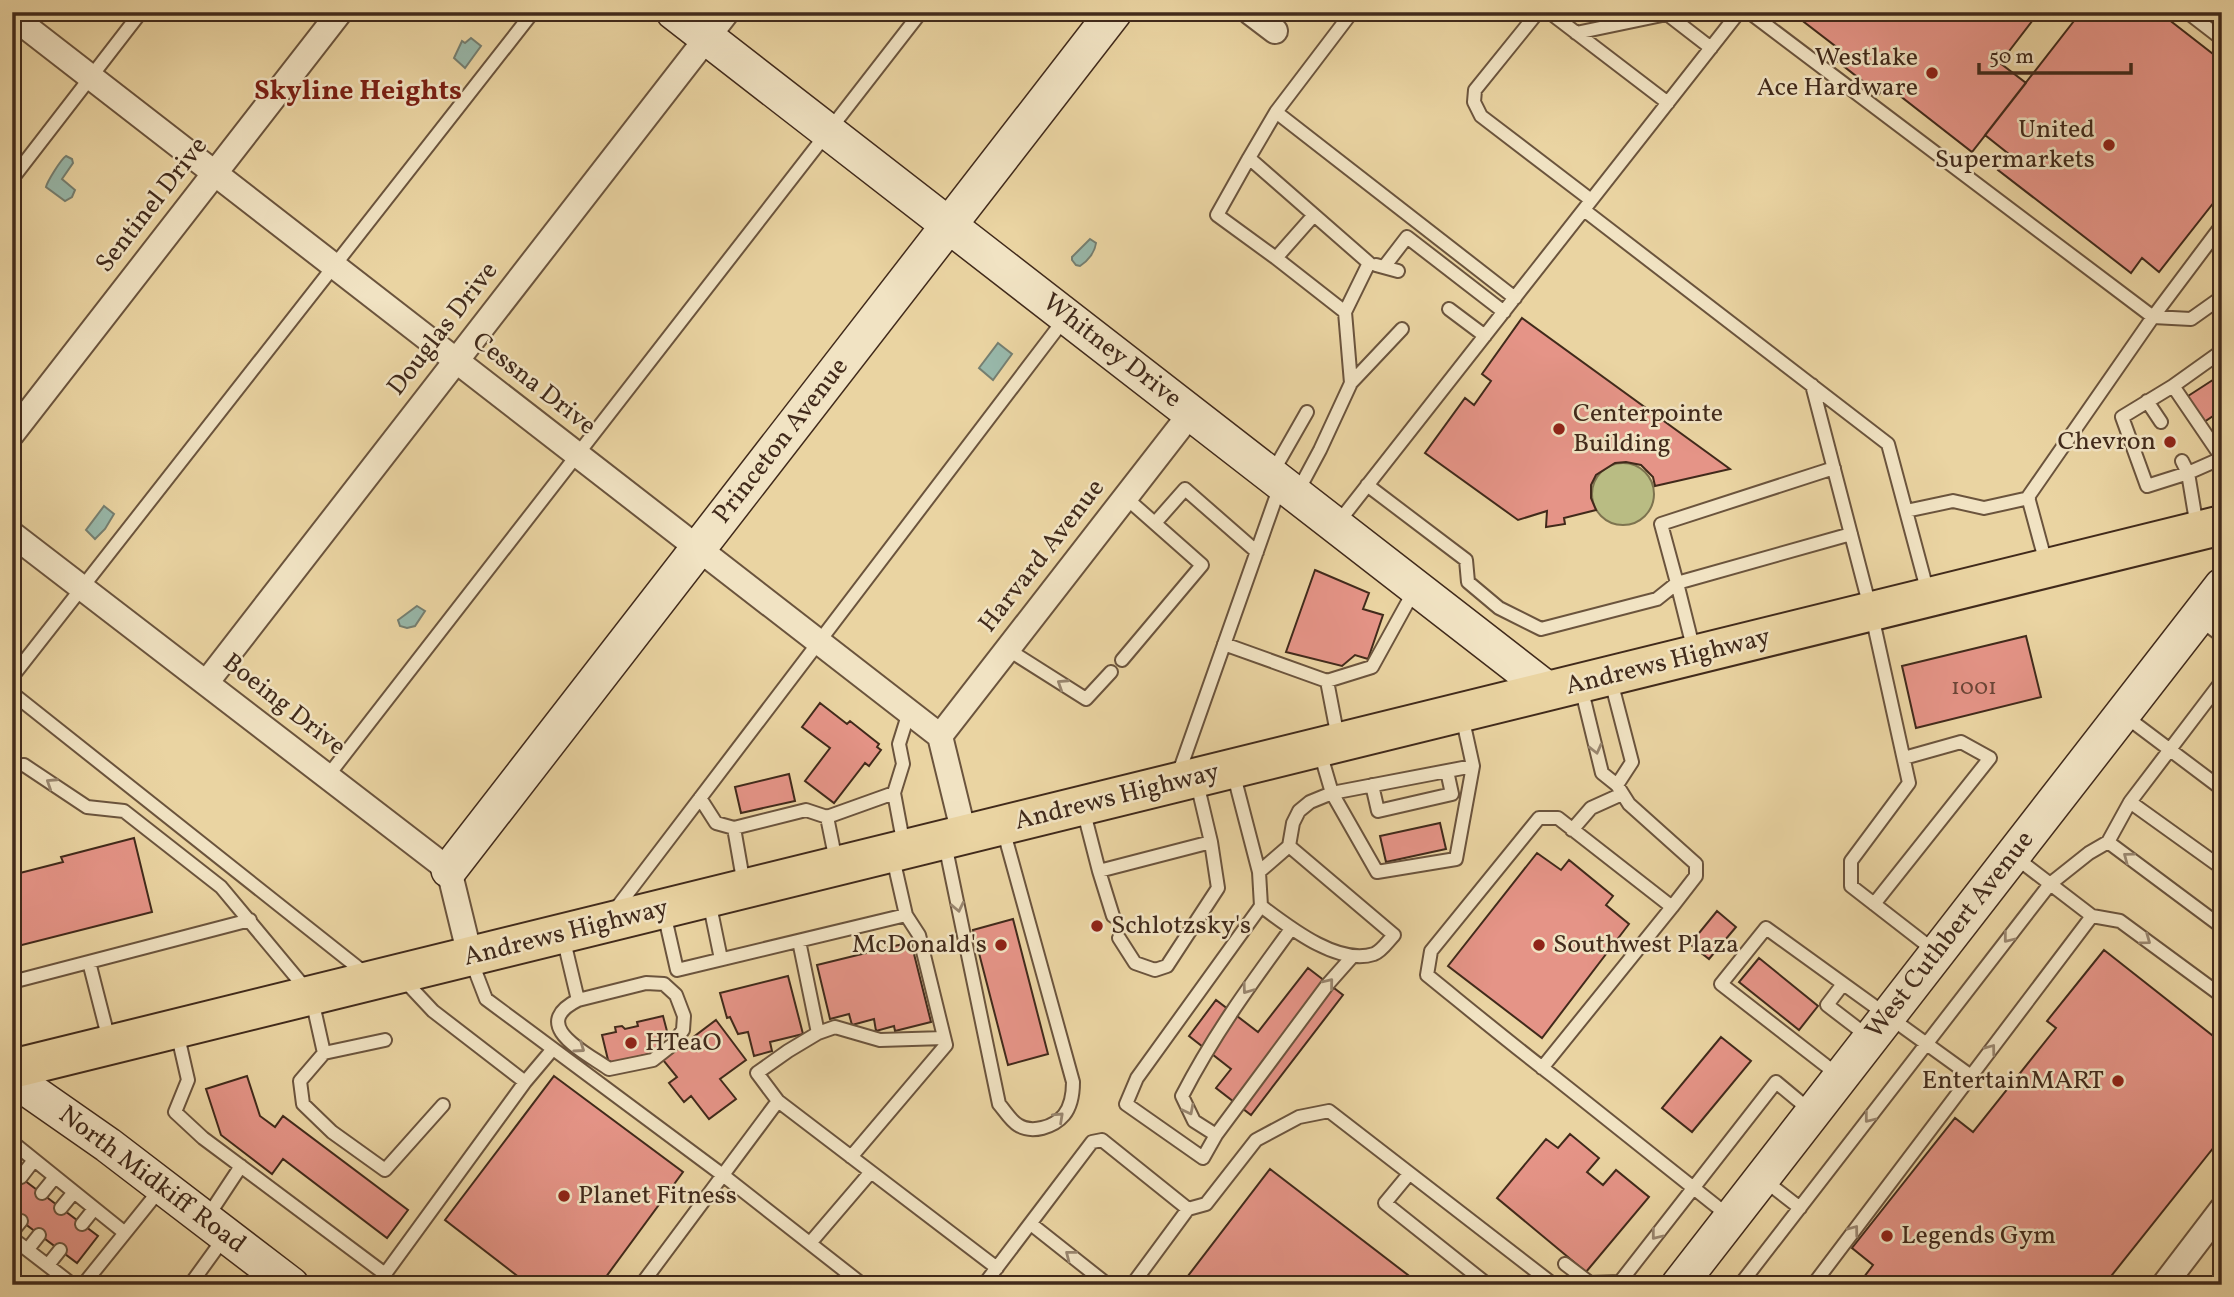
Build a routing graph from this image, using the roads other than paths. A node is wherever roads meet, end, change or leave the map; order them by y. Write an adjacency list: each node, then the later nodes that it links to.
1 (141, 12): 21 (lane)
2 (340, 12): 26 (street, Sentinel Drive)
3 (533, 12): 34 (lane)
4 (674, 12): 16 (street, Whitney Drive)
5 (920, 12): 24 (lane)
6 (1114, 12): 30 (street, Princeton Avenue)
7 (1250, 12): 17 (street)
8 (1352, 12): 23 (lane)
9 (1538, 12): 28 (lane)
10 (1549, 12): 18 (lane)
11 (1739, 12): 20 (lane)
12 (1749, 12): 43 (lane)
13 (2187, 12): 19 (lane)
14 (1667, 13): 18 (lane); 20 (lane)
15 (12, 16): 21 (street, Cessna Drive)
16 (717, 25): 24 (street, Whitney Drive); 47 (street, Douglas Drive)
17 (1275, 31)
18 (1576, 33): 22 (lane)
19 (2222, 40)
20 (1711, 48): 22 (lane)
21 (91, 77): 26 (street, Cessna Drive); 27 (lane)
22 (1668, 103): 28 (lane)
23 (1276, 112): 25 (lane); 37 (lane)
24 (827, 132): 30 (street, Whitney Drive); 56 (lane)
25 (1249, 158): 29 (lane); 32 (lane)
26 (215, 173): 34 (street, Cessna Drive); 55 (street, Sentinel Drive)
27 (12, 179)
28 (1588, 205): 37 (lane); 49 (lane)
29 (1314, 215): 32 (lane); 33 (lane)
30 (948, 225): 42 (street, Whitney Drive); 70 (street, Princeton Avenue)
31 (2222, 225): 43 (lane)
32 (1276, 258): 40 (lane)
33 (1369, 263): 35 (lane); 40 (lane)
34 (333, 265): 47 (street, Cessna Drive); 75 (lane)
35 (1384, 267): 36 (lane); 41 (lane)
36 (1398, 271)
37 (1515, 298): 41 (lane)
38 (2222, 298): 43 (lane)
39 (1449, 309): 45 (lane)
40 (1345, 312): 48 (lane)
41 (1504, 312): 45 (lane)
42 (1067, 317): 53 (street, Whitney Drive); 80 (lane)
43 (2153, 317): 63 (lane)
44 (1402, 329): 48 (lane)
45 (1485, 336): 61 (lane)
46 (2222, 351): 50 (lane)
47 (456, 361): 56 (street, Cessna Drive); 89 (street, Douglas Drive)
48 (1351, 383): 60 (lane)
49 (1812, 385): 59 (lane); 64 (lane)
50 (2173, 386): 51 (lane); 57 (lane)
51 (2147, 401): 54 (lane); 58 (lane)
52 (1307, 412): 60 (lane)
53 (1191, 413): 60 (street, Whitney Drive); 62 (street, Harvard Avenue)
54 (2161, 422)
55 (12, 434)
56 (576, 454): 70 (street, Cessna Drive); 103 (lane)
57 (2222, 458): 58 (lane)
58 (2185, 467): 67 (lane)
59 (1834, 468): 69 (lane); 73 (lane)
60 (1283, 484): 66 (street, Whitney Drive); 71 (lane)
61 (1367, 485): 66 (lane); 73 (lane)
62 (1125, 497): 65 (lane); 82 (street, Harvard Avenue)
63 (2029, 498): 64 (lane); 72 (lane)
64 (1906, 511): 77 (lane)
65 (1155, 523): 71 (lane); 84 (lane)
66 (1336, 525): 76 (street, Whitney Drive)
67 (2210, 528): 72 (main road, Andrews Highway)
68 (12, 534): 75 (street, Boeing Drive)
69 (1851, 534): 73 (lane); 78 (lane)
70 (699, 548): 80 (street, Cessna Drive); 124 (street, Princeton Avenue)
71 (1256, 552): 81 (lane)
72 (2047, 568): 77 (main road, Andrews Highway)
73 (1677, 583): 83 (lane)
74 (2222, 586): 79 (street, West Cuthbert Avenue)
75 (82, 588): 86 (lane); 89 (street, Boeing Drive)
76 (1416, 588): 87 (lane); 90 (street, Whitney Drive)
77 (1929, 597): 78 (main road, Andrews Highway)
78 (1871, 611): 83 (main road, Andrews Highway); 98 (lane)
79 (2209, 627): 94 (street, West Cuthbert Avenue)
80 (819, 642): 92 (street, Cessna Drive); 109 (lane)
81 (1224, 644): 87 (lane); 102 (lane)
82 (1007, 649): 85 (lane, one-way to 82); 95 (street, Harvard Avenue)
83 (1695, 655): 90 (main road, Andrews Highway)
84 (1122, 660)
85 (1111, 672)
86 (12, 677)
87 (1327, 681): 96 (lane)
88 (2222, 681): 97 (lane)
89 (206, 683): 103 (street, Boeing Drive)
90 (1580, 683): 93 (main road, Andrews Highway); 106 (lane, one-way to 106); 106 (lane)
91 (12, 694): 149 (lane)
92 (909, 712): 95 (street, Cessna Drive); 107 (lane)
93 (1461, 712): 96 (main road, Andrews Highway); 100 (lane)
94 (2122, 714): 97 (lane); 121 (street, West Cuthbert Avenue)
95 (940, 736): 116 (street)
96 (1329, 745): 102 (main road, Andrews Highway); 108 (lane)
97 (2170, 749): 105 (lane); 110 (lane)
98 (1904, 758): 130 (lane); 130 (lane)
99 (12, 766): 137 (lane, one-way to 99)
100 (1472, 766): 101 (lane); 108 (lane)
101 (1447, 771): 104 (lane); 104 (lane)
102 (1201, 776): 111 (main road, Andrews Highway); 117 (lane); 126 (lane)
103 (327, 777): 124 (street, Boeing Drive)
104 (1372, 785): 108 (lane)
105 (2222, 789)
106 (1620, 790): 115 (lane); 132 (lane)
107 (894, 793): 112 (lane); 120 (lane)
108 (1332, 793): 119 (lane)
109 (700, 798): 114 (lane); 138 (lane)
110 (2130, 802): 118 (lane); 123 (lane)
111 (1082, 805): 113 (main road, Andrews Highway); 125 (lane)
112 (827, 817): 114 (lane); 122 (lane)
113 (1002, 825): 116 (main road, Andrews Highway); 116 (lane, one-way to 113)
114 (734, 828): 128 (lane)
115 (1572, 830): 132 (lane); 164 (lane)
116 (954, 837): 120 (main road, Andrews Highway)
117 (1211, 842): 125 (lane); 142 (lane)
118 (2108, 842): 127 (lane); 139 (lane, one-way to 118)
119 (1289, 846): 126 (lane); 146 (lane)
120 (899, 851): 122 (main road, Andrews Highway); 134 (lane)
121 (2012, 855): 127 (lane); 144 (street, West Cuthbert Avenue)
122 (837, 866): 128 (main road, Andrews Highway)
123 (2222, 869)
124 (449, 870): 145 (street)
125 (1099, 871): 135 (lane)
126 (1259, 872): 131 (lane)
127 (2050, 884): 136 (lane); 160 (lane, one-way to 160)
128 (745, 889): 129 (main road, Andrews Highway)
129 (708, 898): 133 (main road, Andrews Highway); 147 (lane)
130 (1874, 904): 144 (lane)
131 (1261, 906): 140 (lane); 173 (lane)
132 (1672, 907): 164 (lane)
133 (664, 909): 138 (main road, Andrews Highway); 147 (lane)
134 (906, 915): 143 (lane); 158 (lane)
135 (1113, 916)
136 (2092, 916): 153 (lane, one-way to 153); 167 (lane, one-way to 136)
137 (250, 920): 148 (lane); 152 (lane)
138 (605, 923): 141 (main road, Andrews Highway)
139 (2222, 927)
140 (1292, 929): 146 (lane); 173 (lane, one-way to 173)
141 (562, 933): 145 (main road, Andrews Highway); 154 (lane)
142 (1119, 938)
143 (799, 941): 147 (lane); 157 (lane)
144 (1936, 952): 155 (street, West Cuthbert Avenue)
145 (470, 956): 149 (main road, Andrews Highway); 162 (lane)
146 (1351, 958): 173 (lane, one-way to 146)
147 (721, 959)
148 (89, 962): 150 (lane); 161 (lane)
149 (386, 977): 152 (main road, Andrews Highway); 169 (lane)
150 (12, 982)
151 (1843, 984): 155 (lane); 155 (lane); 166 (lane)
152 (311, 995): 156 (main road, Andrews Highway); 163 (lane)
153 (2222, 996)
154 (578, 1000): 154 (lane, one-way to 154)
155 (1878, 1027): 160 (lane); 166 (street, West Cuthbert Avenue)
156 (176, 1028): 161 (main road, Andrews Highway); 177 (lane)
157 (818, 1033): 158 (lane); 170 (lane)
158 (944, 1038): 175 (lane)
159 (385, 1040): 163 (lane)
160 (1926, 1044): 167 (lane); 189 (lane, one-way to 189)
161 (110, 1045): 165 (main road, Andrews Highway)
162 (552, 1050): 169 (lane); 180 (lane)
163 (324, 1053): 171 (lane)
164 (1542, 1068): 185 (lane)
165 (12, 1069)
166 (1840, 1076): 172 (street, West Cuthbert Avenue)
167 (1970, 1076): 224 (lane, one-way to 167)
168 (12, 1077): 184 (street, North Midkiff Road)
169 (525, 1082): 208 (lane)
170 (778, 1101): 175 (lane); 180 (lane)
171 (443, 1105)
172 (1812, 1112): 183 (street, West Cuthbert Avenue); 185 (lane)
173 (1216, 1135)
174 (12, 1145): 176 (lane)
175 (851, 1157): 178 (lane)
176 (34, 1160): 181 (lane); 182 (lane)
177 (241, 1166): 197 (lane); 208 (lane)
178 (870, 1172): 202 (lane); 207 (lane)
179 (1409, 1174): 191 (lane); 220 (lane); 221 (lane)
180 (723, 1175): 202 (lane); 216 (lane)
181 (21, 1177)
182 (55, 1177): 186 (lane); 187 (lane)
183 (1761, 1177): 189 (lane); 193 (street, West Cuthbert Avenue)
184 (163, 1187): 197 (street, North Midkiff Road); 199 (lane)
185 (1693, 1187): 193 (lane); 212 (lane, one-way to 212)
186 (74, 1192): 188 (lane); 190 (lane)
187 (42, 1194)
188 (61, 1208)
189 (1800, 1208): 223 (lane)
190 (94, 1209): 195 (lane); 199 (lane)
191 (1188, 1209): 196 (lane); 219 (lane)
192 (2222, 1209): 225 (street)
193 (1730, 1217): 222 (street, West Cuthbert Avenue)
194 (21, 1221): 198 (lane)
195 (82, 1224)
196 (1031, 1224): 207 (lane); 218 (lane, one-way to 196)
197 (216, 1227): 210 (street, North Midkiff Road); 215 (lane)
198 (12, 1232)
199 (125, 1233): 214 (lane)
200 (39, 1235): 203 (lane)
201 (12, 1238): 203 (lane)
202 (811, 1242): 209 (lane)
203 (28, 1249): 206 (lane)
204 (60, 1250): 206 (lane)
205 (1565, 1264): 212 (lane)
206 (48, 1265): 213 (lane)
207 (997, 1268): 211 (lane)
208 (381, 1279)
209 (846, 1279): 217 (lane)
210 (275, 1280)
211 (986, 1282)
212 (1621, 1283)
213 (73, 1285)
214 (83, 1285)
215 (190, 1285)
216 (642, 1285)
217 (863, 1285)
218 (1108, 1285)
219 (1132, 1285)
220 (1488, 1285)
221 (1554, 1285)
222 (1679, 1285)
223 (1741, 1285)
224 (1812, 1285)
225 (2164, 1285)

